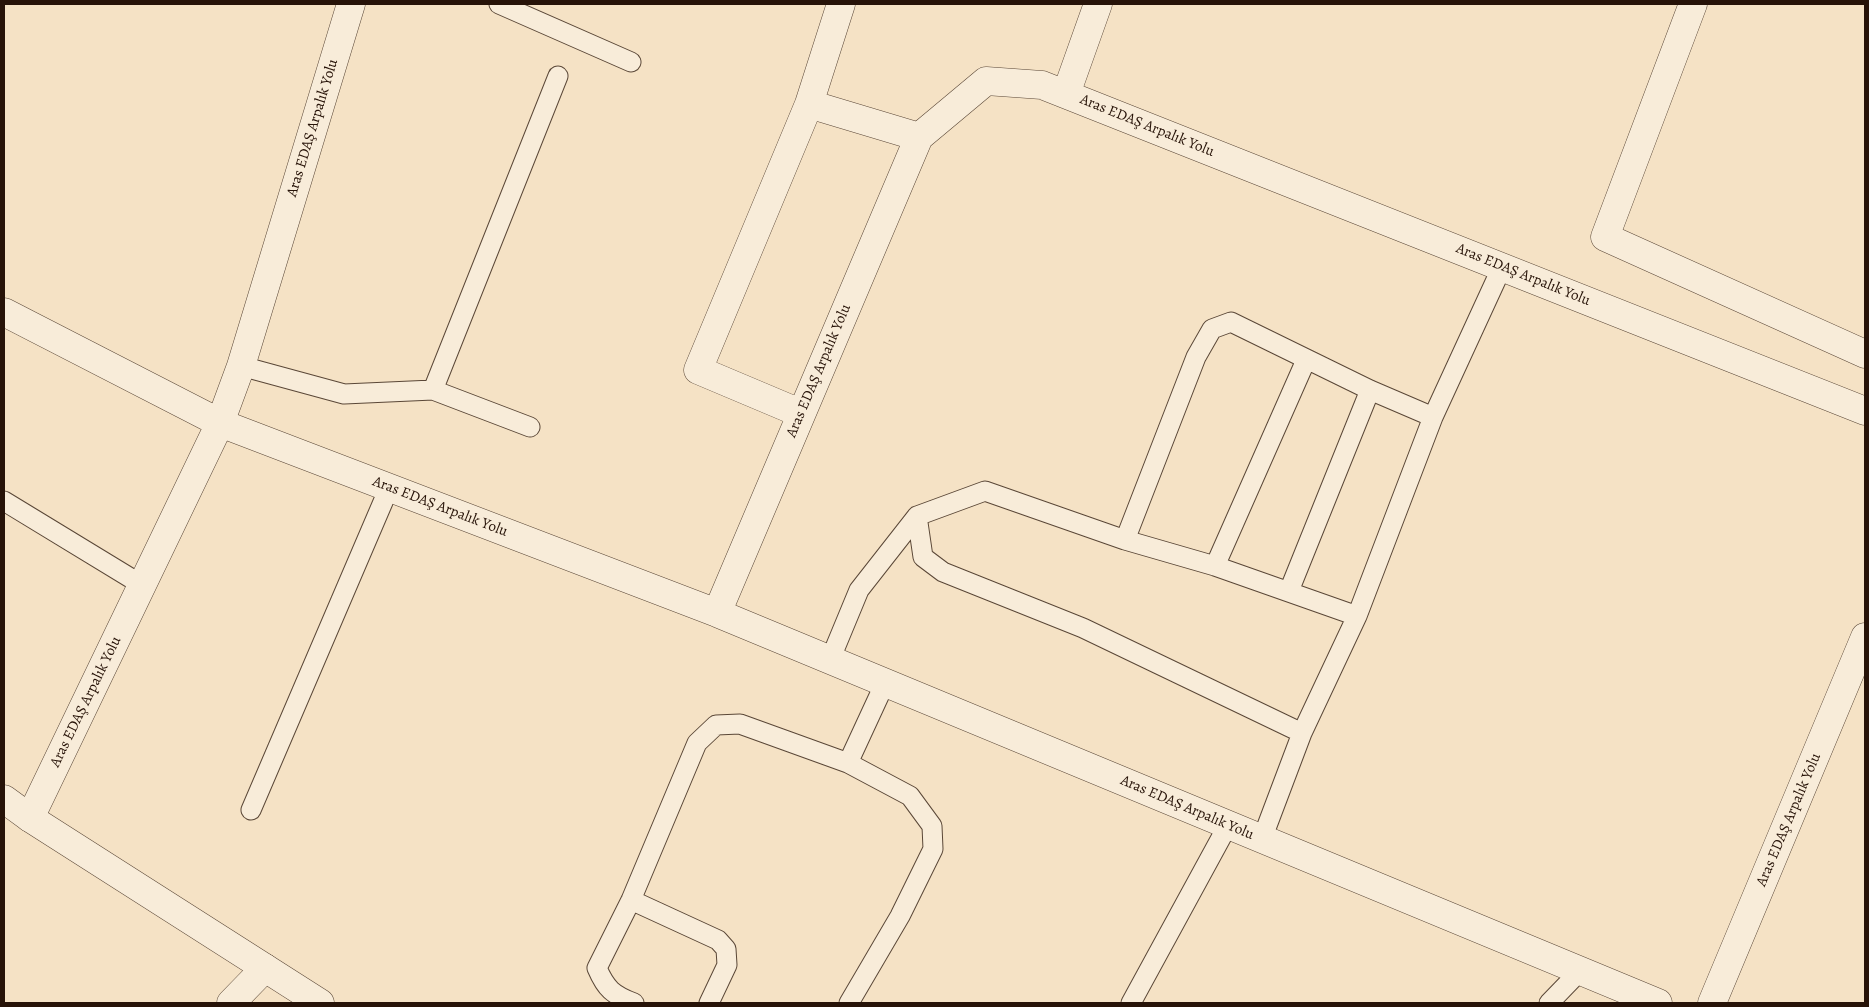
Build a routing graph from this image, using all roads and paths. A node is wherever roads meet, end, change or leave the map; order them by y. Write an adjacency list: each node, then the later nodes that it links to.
1 (349, 4): 15 (street, Aras EDAŞ Arpalık Yolu)
2 (499, 4): 6 (lane)
3 (841, 4): 9 (street)
4 (1098, 4): 8 (street)
5 (1693, 4): 13 (street)
6 (631, 62)
7 (558, 76): 16 (lane)
8 (1066, 94): 10 (street, Aras EDAŞ Arpalık Yolu); 11 (street, Aras EDAŞ Arpalık Yolu)
9 (809, 104): 10 (street); 19 (street)
10 (919, 137): 19 (street, Aras EDAŞ Arpalık Yolu)
11 (1502, 267): 18 (street, Aras EDAŞ Arpalık Yolu); 20 (lane)
12 (4, 312): 21 (street, Aras EDAŞ Arpalık Yolu)
13 (1865, 354)
14 (1306, 360): 17 (lane); 26 (lane); 27 (lane)
15 (241, 366): 16 (lane); 21 (street, Aras EDAŞ Arpalık Yolu)
16 (433, 390): 22 (lane)
17 (1370, 390): 20 (lane); 29 (lane)
18 (1865, 411)
19 (800, 413): 30 (street, Aras EDAŞ Arpalık Yolu)
20 (1433, 417): 31 (lane)
21 (220, 423): 23 (street, Aras EDAŞ Arpalık Yolu); 28 (street, Aras EDAŞ Arpalık Yolu)
22 (530, 427)
23 (389, 488): 30 (street, Aras EDAŞ Arpalık Yolu); 38 (lane)
24 (4, 501): 28 (lane)
25 (917, 516): 26 (lane); 33 (lane); 35 (lane)
26 (1126, 540): 27 (lane)
27 (1215, 566): 29 (lane)
28 (142, 586): 39 (street, Aras EDAŞ Arpalık Yolu)
29 (1289, 591): 31 (lane)
30 (716, 613): 33 (street, Aras EDAŞ Arpalık Yolu)
31 (1357, 616): 35 (lane)
32 (1865, 637): 53 (street, Aras EDAŞ Arpalık Yolu)
33 (830, 660): 34 (street, Aras EDAŞ Arpalık Yolu)
34 (885, 683): 36 (lane); 40 (street, Aras EDAŞ Arpalık Yolu)
35 (1302, 733): 41 (lane)
36 (848, 763): 42 (lane); 49 (lane)
37 (4, 799): 39 (street)
38 (251, 810)
39 (30, 818): 43 (street)
40 (1228, 825): 41 (street, Aras EDAŞ Arpalık Yolu); 50 (lane)
41 (1262, 839): 44 (street, Aras EDAŞ Arpalık Yolu)
42 (631, 900): 47 (lane); 48 (lane)
43 (265, 968): 45 (street); 46 (street)
44 (1580, 971): 51 (lane); 52 (street, Aras EDAŞ Arpalık Yolu)
45 (231, 1003)
46 (320, 1003)
47 (634, 1003)
48 (709, 1003)
49 (849, 1003)
50 (1131, 1003)
51 (1548, 1003)
52 (1658, 1003)
53 (1712, 1003)

